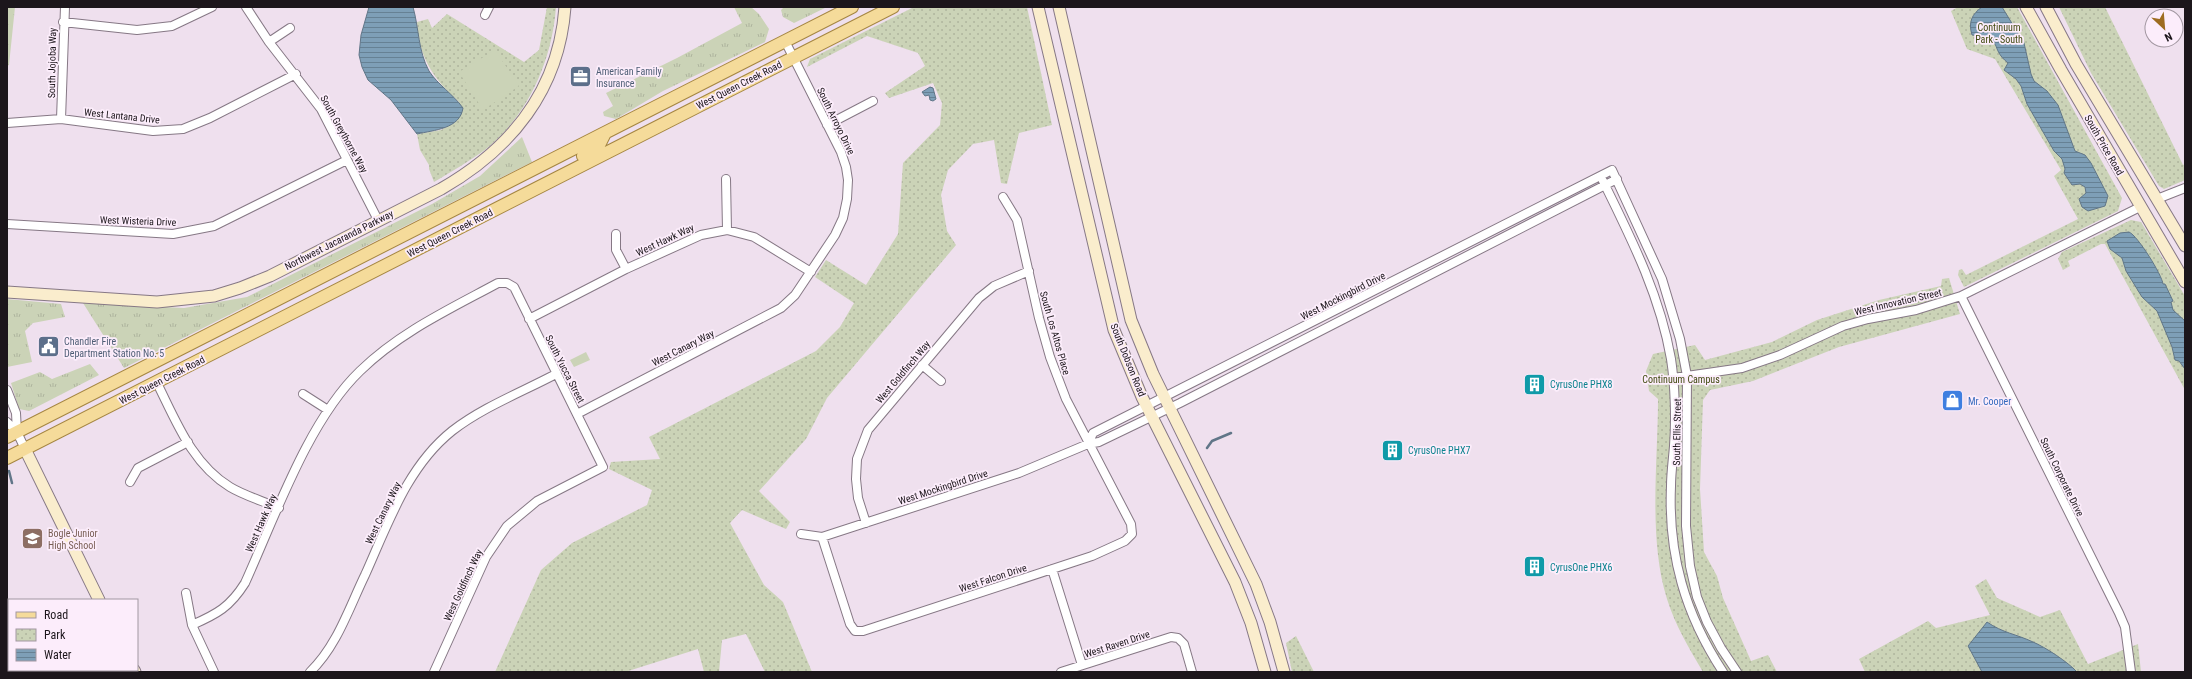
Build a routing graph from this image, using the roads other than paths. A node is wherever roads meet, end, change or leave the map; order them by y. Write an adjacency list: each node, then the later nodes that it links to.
1 (65, 7): 13 (street, South Jojoba Way)
2 (212, 7): 13 (street)
3 (246, 7): 16 (street, South Greythorne Way)
4 (489, 7): 12 (street)
5 (565, 7): 35 (main road, Northwest Jacaranda Parkway)
6 (852, 7): 15 (main road, West Queen Creek Road)
7 (893, 7): 17 (main road, West Queen Creek Road)
8 (1038, 7): 62 (main road, South Dobson Road)
9 (1059, 7): 59 (main road, South Dobson Road)
10 (2026, 7): 34 (main road, South Price Road)
11 (2046, 7): 33 (main road, South Price Road)
12 (485, 15)
13 (63, 22): 20 (street, South Jojoba Way)
14 (290, 28): 16 (street)
15 (785, 41): 17 (street, South Arroyo Drive); 23 (main road, West Queen Creek Road)
16 (269, 42): 18 (street, South Greythorne Way)
17 (794, 58): 22 (street, South Arroyo Drive); 29 (main road, West Queen Creek Road)
18 (296, 74): 20 (street, West Lantana Drive); 24 (street, South Greythorne Way)
19 (873, 101): 22 (street)
20 (61, 120): 21 (street, West Lantana Drive)
21 (7, 123)
22 (827, 125): 42 (street, South Arroyo Drive)
23 (605, 133): 29 (main road); 65 (main road, West Queen Creek Road)
24 (347, 160): 35 (street, South Greythorne Way); 36 (street, West Wisteria Drive)
25 (1612, 170): 26 (street, West Mockingbird Drive); 28 (street, South Ellis Street)
26 (1601, 176): 30 (street, South Ellis Street); 43 (street, West Mockingbird Drive)
27 (726, 179): 37 (street)
28 (1617, 179): 30 (street, West Mockingbird Drive); 53 (street, South Ellis Street)
29 (552, 181): 56 (main road, West Queen Creek Road)
30 (1605, 185): 46 (street, West Mockingbird Drive); 54 (street, South Ellis Street)
31 (2185, 188): 33 (street)
32 (1003, 197): 41 (street, South Los Altos Place)
33 (2157, 199): 34 (main road); 39 (main road, South Price Road)
34 (2140, 207): 44 (main road, South Price Road); 49 (street, West Innovation Street)
35 (378, 220): 47 (main road, Northwest Jacaranda Parkway)
36 (7, 224)
37 (727, 230): 40 (street, West Hawk Way); 42 (street, West Hawk Way)
38 (616, 234): 40 (street)
39 (2185, 246)
40 (626, 269): 50 (street, West Hawk Way)
41 (1029, 271): 51 (street, West Goldfinch Way); 67 (street, South Los Altos Place)
42 (811, 272): 48 (street, South Arroyo Drive)
43 (1407, 275): 46 (street); 59 (street, West Mockingbird Drive)
44 (2185, 282)
45 (507, 283): 50 (street, South Yucca Street); 61 (street, West Hawk Way)
46 (1412, 285): 60 (street, West Mockingbird Drive)
47 (7, 292)
48 (795, 295): 63 (street, West Canary Way)
49 (1961, 296): 53 (street, West Innovation Street); 91 (street, South Corporate Drive)
50 (529, 319): 52 (street, South Yucca Street)
51 (922, 365): 55 (street); 73 (street, West Goldfinch Way)
52 (556, 374): 63 (street, South Yucca Street); 83 (street, West Canary Way)
53 (1687, 376): 54 (street, West Innovation Street); 90 (street, South Ellis Street)
54 (1673, 378): 89 (street, South Ellis Street)
55 (941, 381)
56 (157, 383): 66 (street); 68 (main road, West Queen Creek Road)
57 (7, 390): 65 (street)
58 (303, 394): 61 (street)
59 (1164, 398): 60 (main road, South Dobson Road); 62 (street, West Mockingbird Drive)
60 (1169, 408): 62 (street, West Mockingbird Drive); 88 (main road, South Dobson Road)
61 (328, 410): 72 (street, West Hawk Way)
62 (1149, 411): 67 (street, West Mockingbird Drive); 87 (main road, South Dobson Road)
63 (577, 414): 70 (street, South Yucca Street)
64 (7, 422): 65 (street)
65 (12, 435): 68 (street)
66 (188, 442): 71 (street); 72 (street)
67 (1088, 444): 73 (street, West Mockingbird Drive); 75 (street, South Los Altos Place)
68 (25, 449): 69 (main road, West Queen Creek Road); 79 (main road)
69 (7, 458)
70 (603, 467): 84 (street, West Goldfinch Way)
71 (130, 482)
72 (279, 508): 80 (street, West Hawk Way)
73 (866, 523): 76 (street, West Mockingbird Drive)
74 (801, 534): 76 (street, West Mockingbird Drive)
75 (1132, 534): 77 (street, West Falcon Drive)
76 (822, 537): 77 (street, West Falcon Drive)
77 (1052, 569): 81 (street)
78 (186, 593): 80 (street)
79 (99, 599)
80 (192, 625): 82 (street)
81 (1082, 665): 85 (street, West Raven Drive); 86 (street, West Raven Drive)
82 (214, 672)
83 (310, 672)
84 (434, 672)
85 (1061, 672)
86 (1192, 672)
87 (1265, 672)
88 (1284, 672)
89 (1723, 672)
90 (1737, 672)
91 (2131, 672)

